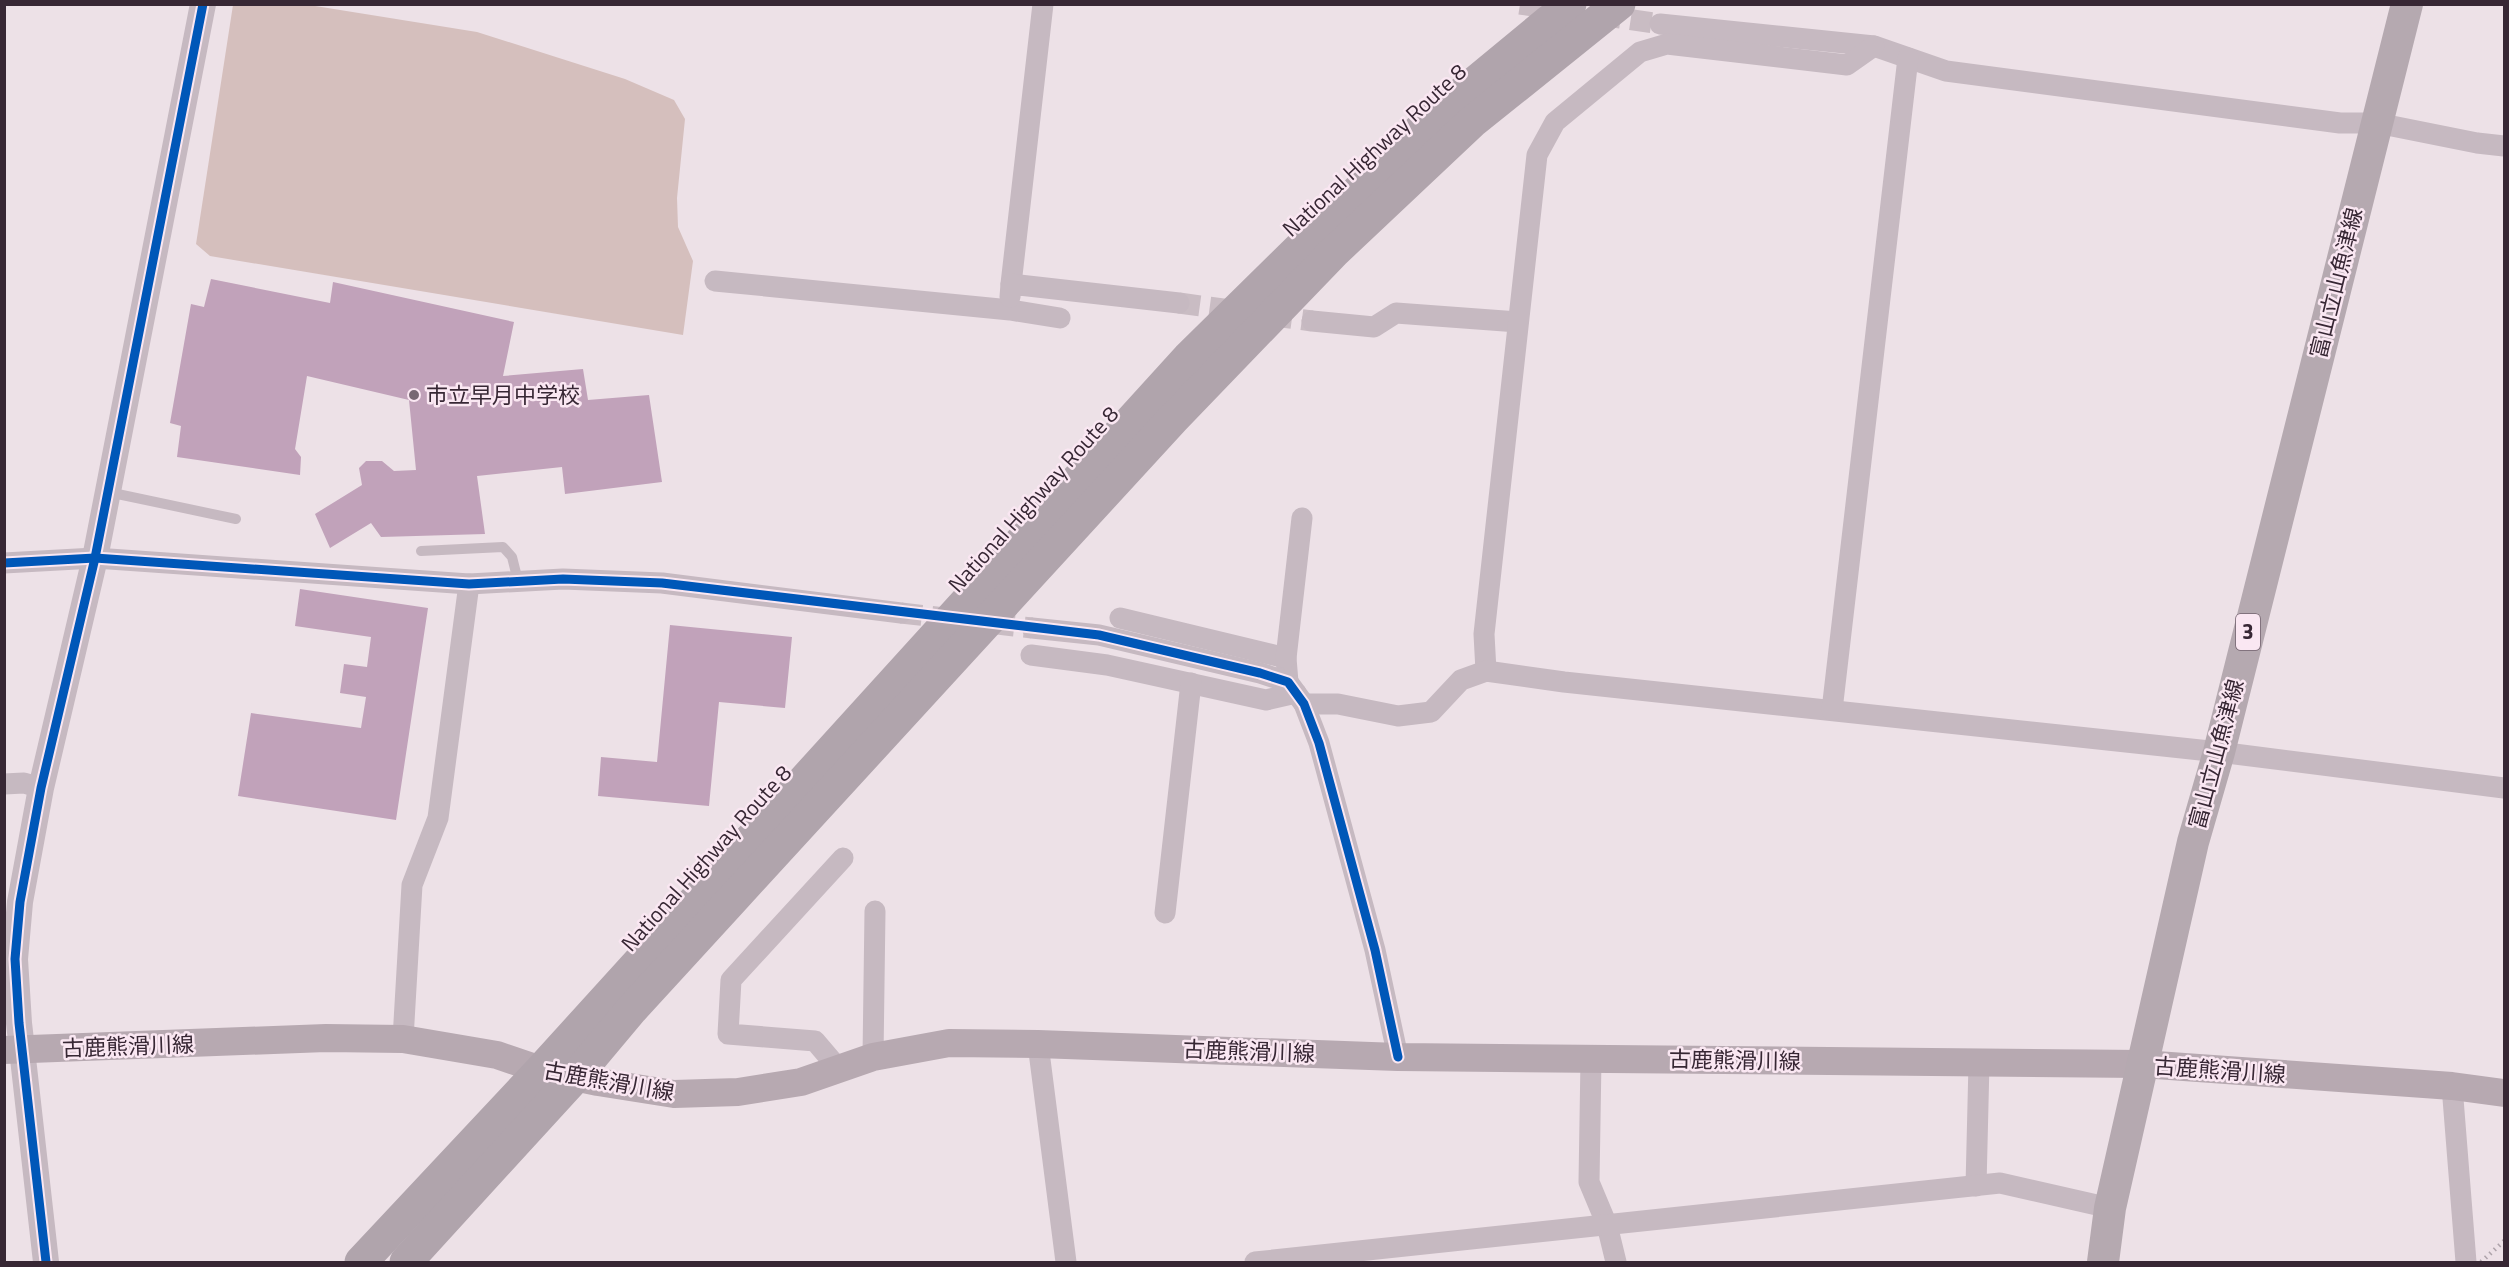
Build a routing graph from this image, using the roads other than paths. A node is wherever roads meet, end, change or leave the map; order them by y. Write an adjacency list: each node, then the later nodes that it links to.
1 (203, 4): 18 (street)
2 (1043, 4): 12 (street)
3 (1570, 4): 51 (highway, National Highway Route 8)
4 (1619, 4): 52 (highway, National Highway Route 8)
5 (2407, 4): 9 (main road, 富山立山魚津線 / 3)
6 (1660, 24): 7 (street)
7 (1874, 46): 8 (street); 17 (street)
8 (1908, 58): 9 (street); 34 (street)
9 (2377, 123): 10 (street); 35 (main road, 富山立山魚津線 / 3)
10 (2505, 146)
11 (715, 281): 14 (street)
12 (1011, 284): 13 (street); 14 (street)
13 (1179, 303)
14 (1010, 310): 15 (street)
15 (1060, 318)
16 (1312, 321): 17 (street)
17 (1518, 322): 31 (street)
18 (108, 492): 19 (lane); 22 (street)
19 (236, 519)
20 (1302, 519): 30 (street)
21 (421, 551): 24 (lane)
22 (95, 558): 23 (street); 25 (street); 37 (street)
23 (4, 563)
24 (518, 581): 25 (street); 26 (street)
25 (469, 584): 42 (street)
26 (901, 613)
27 (1120, 618): 30 (street)
28 (1032, 628): 33 (street)
29 (1031, 655): 32 (street)
30 (1287, 658): 33 (street)
31 (1486, 671): 33 (street); 34 (street)
32 (1191, 683): 33 (street); 41 (street)
33 (1296, 693): 46 (street)
34 (1832, 710): 35 (street)
35 (2219, 752): 38 (street); 49 (main road, 富山立山魚津線 / 3)
36 (4, 784): 37 (street)
37 (41, 788): 44 (street)
38 (2505, 788)
39 (843, 858): 50 (street)
40 (875, 910): 45 (street)
41 (1165, 913)
42 (403, 1039): 44 (main road, 古鹿熊滑川線); 51 (main road, 古鹿熊滑川線)
43 (1038, 1044): 45 (main road, 古鹿熊滑川線); 46 (main road, 古鹿熊滑川線); 61 (street)
44 (13, 1050): 58 (street)
45 (873, 1057): 50 (main road, 古鹿熊滑川線)
46 (1398, 1057): 47 (main road, 古鹿熊滑川線)
47 (1591, 1059): 48 (main road, 古鹿熊滑川線); 57 (street)
48 (1979, 1062): 49 (main road, 古鹿熊滑川線); 55 (street)
49 (2142, 1064): 53 (main road, 古鹿熊滑川線); 56 (main road, 富山立山魚津線 / 3)
50 (838, 1068): 52 (main road, 古鹿熊滑川線)
51 (541, 1070): 52 (main road, 古鹿熊滑川線); 59 (highway, National Highway Route 8)
52 (575, 1077): 60 (highway, National Highway Route 8)
53 (2452, 1086): 54 (main road, 古鹿熊滑川線); 65 (street)
54 (2505, 1093)
55 (1976, 1186): 56 (street); 57 (street)
56 (2110, 1208): 64 (main road, 富山立山魚津線 / 3)
57 (1607, 1225): 62 (street); 63 (street)
58 (46, 1263)
59 (361, 1263)
60 (406, 1263)
61 (1066, 1263)
62 (1256, 1263)
63 (1616, 1263)
64 (2103, 1263)
65 (2466, 1263)

